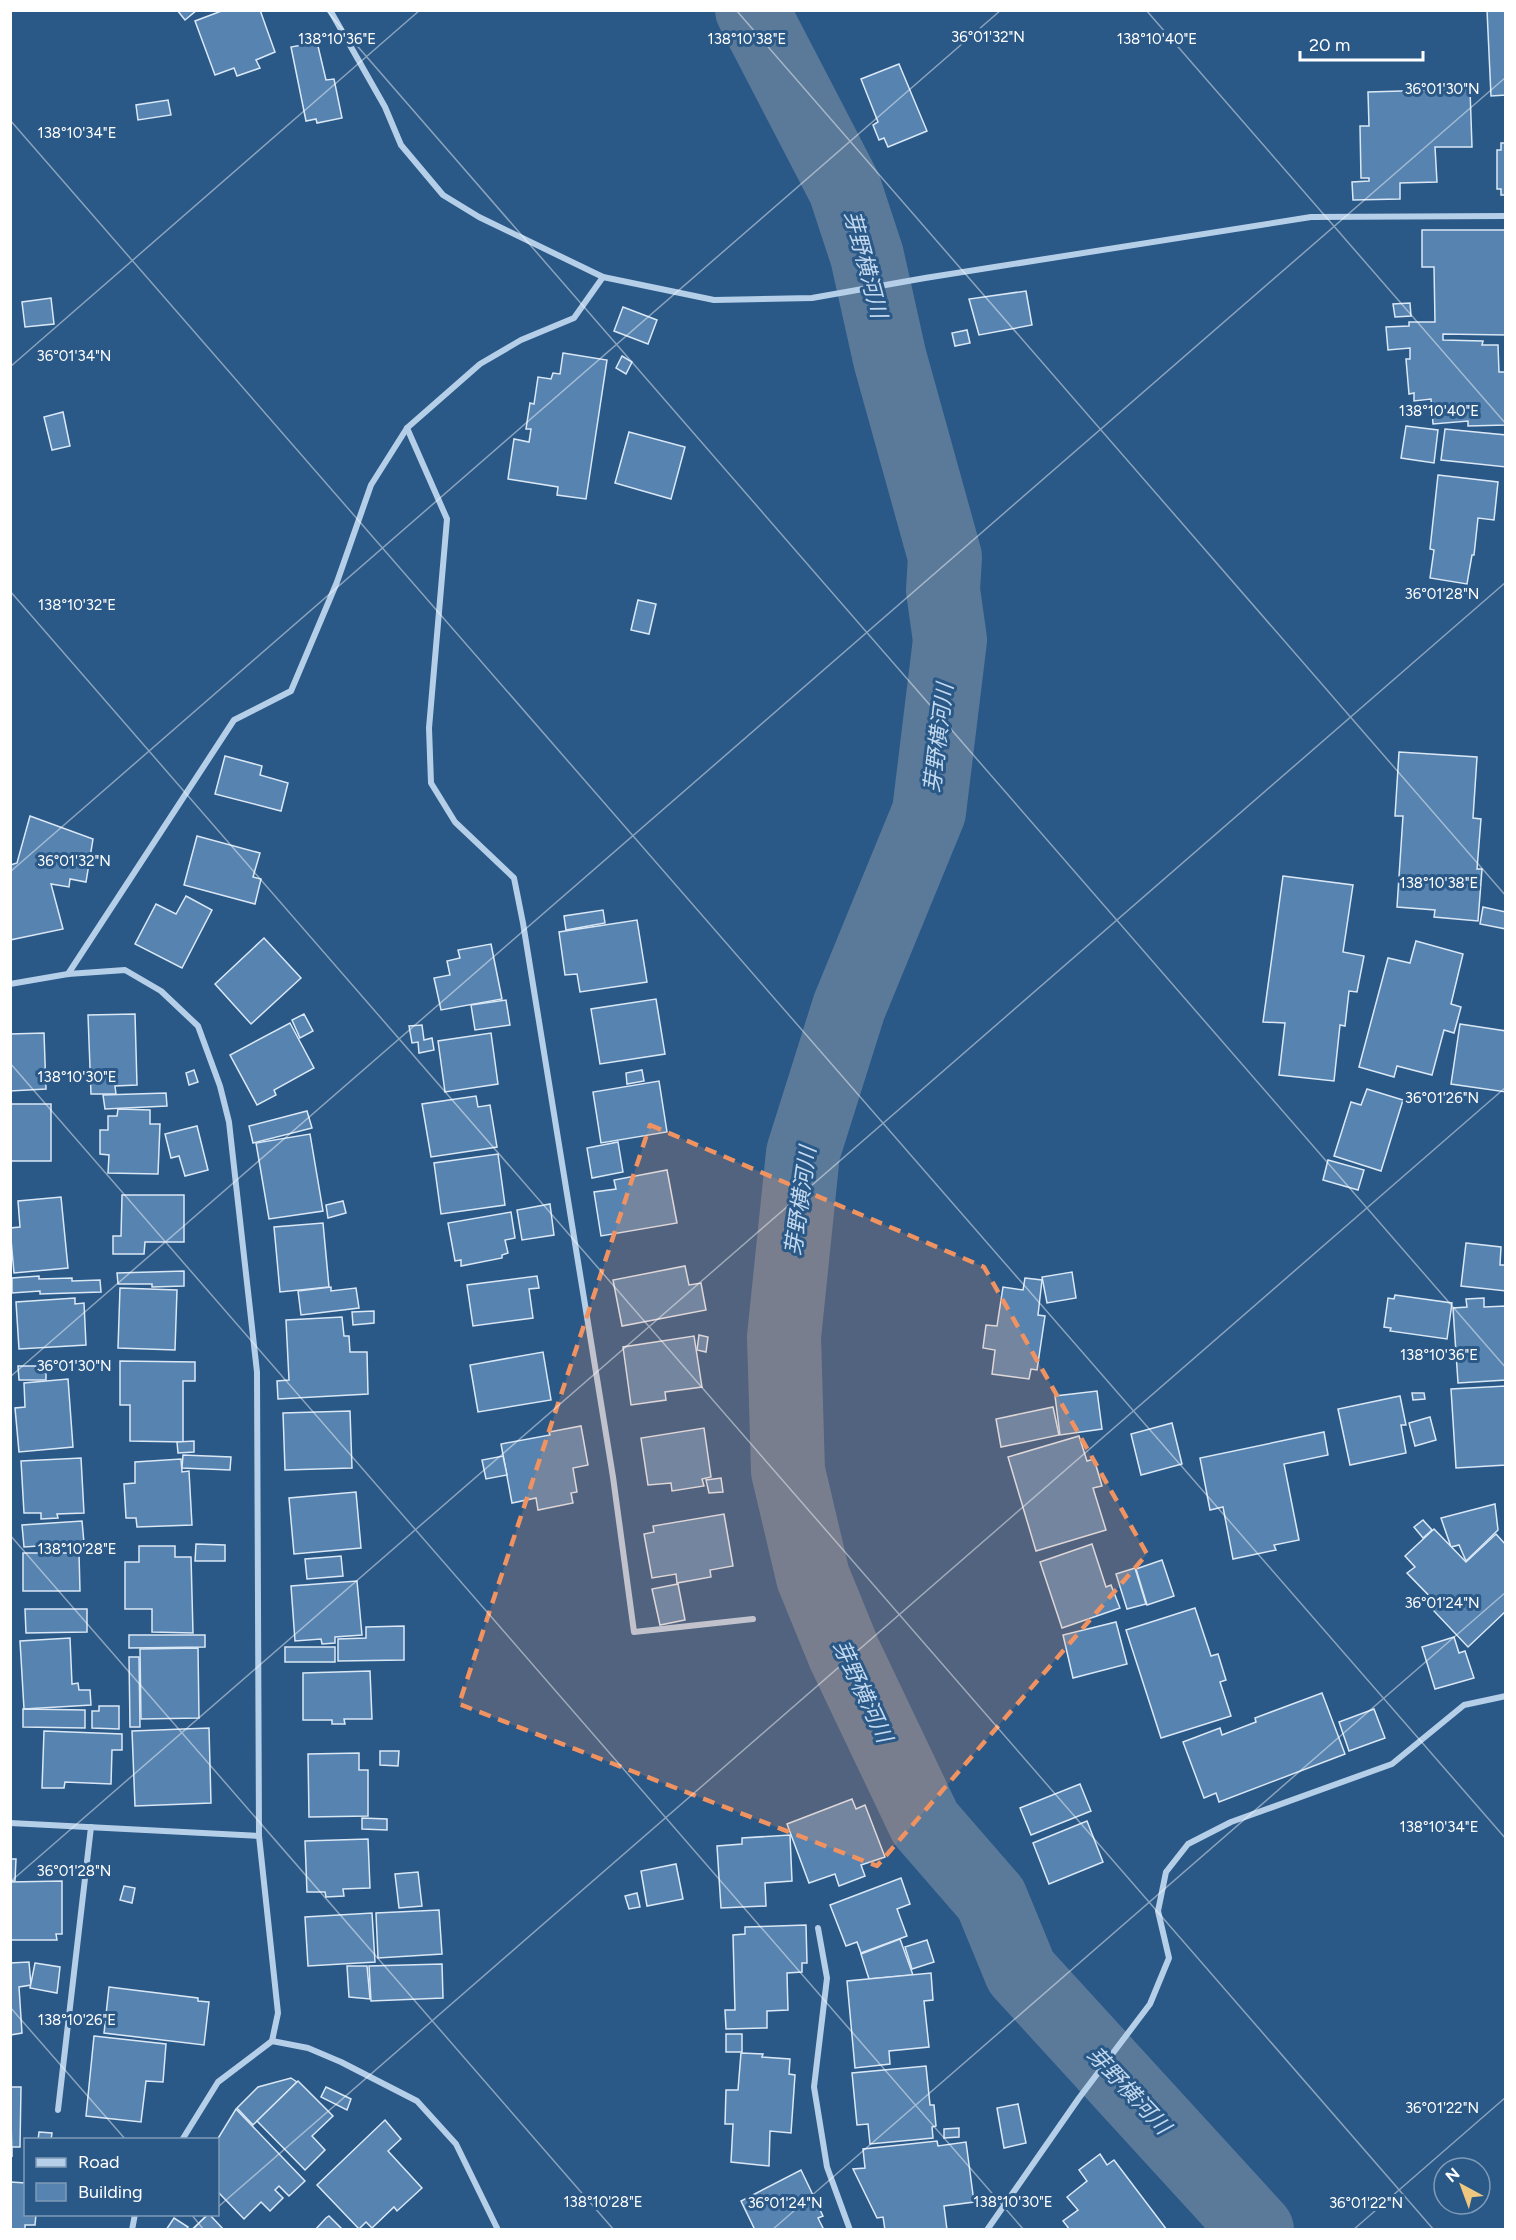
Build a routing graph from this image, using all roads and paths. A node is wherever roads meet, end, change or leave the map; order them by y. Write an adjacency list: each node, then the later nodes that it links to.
1 (330, 10): 3 (street)
2 (1506, 216): 3 (street)
3 (603, 277): 4 (street)
4 (407, 428): 5 (street); 7 (street)
5 (68, 974): 6 (street); 11 (street)
6 (10, 984)
7 (753, 1619)
8 (1506, 1696): 18 (street)
9 (10, 1823): 10 (street)
10 (91, 1827): 11 (street); 14 (street)
11 (259, 1836): 13 (street)
12 (818, 1928): 17 (street)
13 (272, 2041): 15 (street); 16 (street)
14 (58, 2110)
15 (183, 2138)
16 (498, 2229)
17 (850, 2229)
18 (987, 2229)

